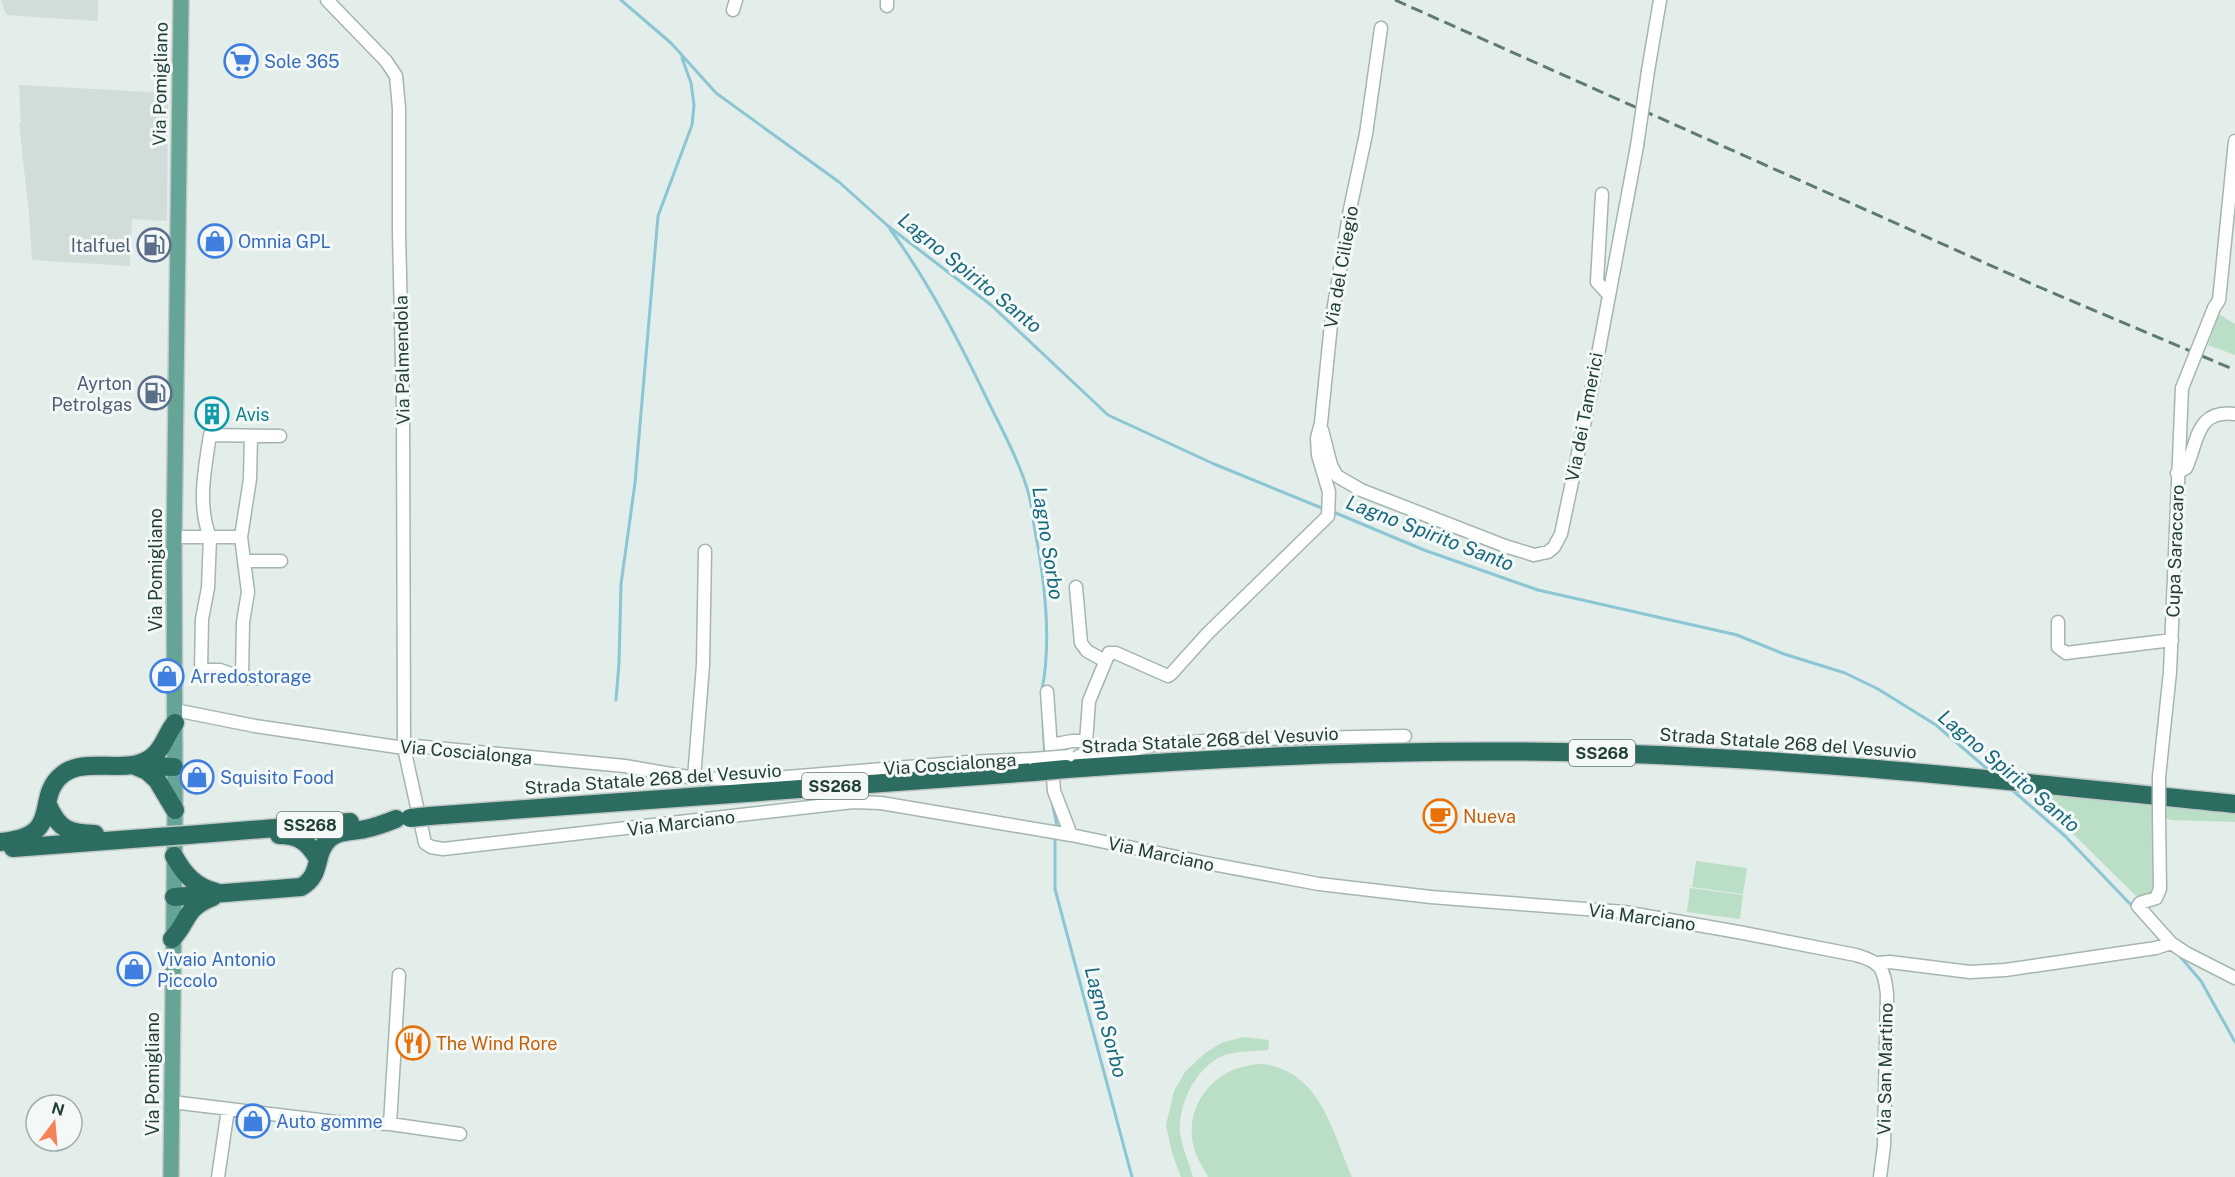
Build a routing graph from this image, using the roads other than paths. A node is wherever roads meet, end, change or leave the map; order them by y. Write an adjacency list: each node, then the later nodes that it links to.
1 (181, 0): 13 (main road, Via Pomigliano)
2 (327, 0): 30 (street, Via Palmendola)
3 (1660, 0): 7 (street, Via dei Tamerici, bridge)
4 (1381, 28): 9 (street, Via del Ciliegio)
5 (2235, 141): 12 (street, Cupa Saraccaro, bridge)
6 (1602, 194): 7 (street)
7 (1608, 294): 9 (street, Via dei Tamerici)
8 (2235, 414): 12 (street)
9 (1321, 423): 22 (street, Via del Ciliegio)
10 (251, 436): 11 (street); 14 (street); 15 (street)
11 (280, 436)
12 (2177, 472): 21 (street, Cupa Saraccaro)
13 (174, 537): 14 (street); 26 (main road, Via Pomigliano)
14 (210, 537): 15 (street); 23 (street)
15 (241, 537): 17 (street)
16 (705, 550): 36 (street)
17 (244, 561): 18 (street); 23 (street)
18 (281, 561)
19 (1076, 587): 22 (street)
20 (2058, 622): 21 (street)
21 (2172, 640): 52 (street, Cupa Saraccaro, bridge)
22 (1105, 661): 28 (street)
23 (242, 678): 24 (street)
24 (268, 678)
25 (1047, 692): 29 (street)
26 (175, 716): 30 (street, Via Coscialonga); 33 (highway); 35 (main road, Via Pomigliano)
27 (1405, 736): 31 (street)
28 (1086, 741): 29 (street); 31 (street)
29 (1051, 745): 42 (street)
30 (404, 748): 36 (street, Via Coscialonga); 46 (street, Via Palmendola)
31 (1085, 756): 32 (street)
32 (1067, 763): 34 (highway, Strada Statale 268 del Vesuvio / SS268, bridge); 37 (highway, Strada Statale 268 del Vesuvio / SS268)
33 (133, 765): 35 (highway); 38 (highway); 39 (highway)
34 (1033, 765): 36 (street, Via Coscialonga); 40 (highway, Strada Statale 268 del Vesuvio / SS268, bridge)
35 (174, 767): 39 (main road, Via Pomigliano)
36 (694, 778)
37 (2235, 804)
38 (48, 806): 43 (highway, SS268); 44 (highway)
39 (175, 810): 47 (main road, Via Pomigliano)
40 (403, 818): 41 (highway, Strada Statale 268 del Vesuvio / SS268); 48 (highway, SS268)
41 (223, 832): 43 (highway, Strada Statale 268 del Vesuvio / SS268, bridge); 48 (highway)
42 (1071, 835): 46 (street, Via Marciano); 53 (street, Via Marciano)
43 (150, 838): 45 (highway, SS268)
44 (0, 842)
45 (0, 849)
46 (443, 849)
47 (174, 856): 49 (highway); 50 (main road, Via Pomigliano)
48 (318, 859): 49 (highway, SS268)
49 (220, 894): 50 (highway, SS268); 51 (highway)
50 (174, 897): 51 (main road, Via Pomigliano)
51 (172, 939): 56 (main road, Via Pomigliano)
52 (2171, 943): 53 (street, Via Marciano); 55 (street)
53 (1876, 963): 62 (street, Via San Martino)
54 (399, 975): 58 (street)
55 (2235, 978)
56 (172, 1102): 57 (street); 60 (main road, Via Pomigliano)
57 (228, 1109): 58 (street); 61 (street)
58 (390, 1124): 59 (street)
59 (460, 1134)
60 (171, 1177)
61 (218, 1177)
62 (1880, 1177)

